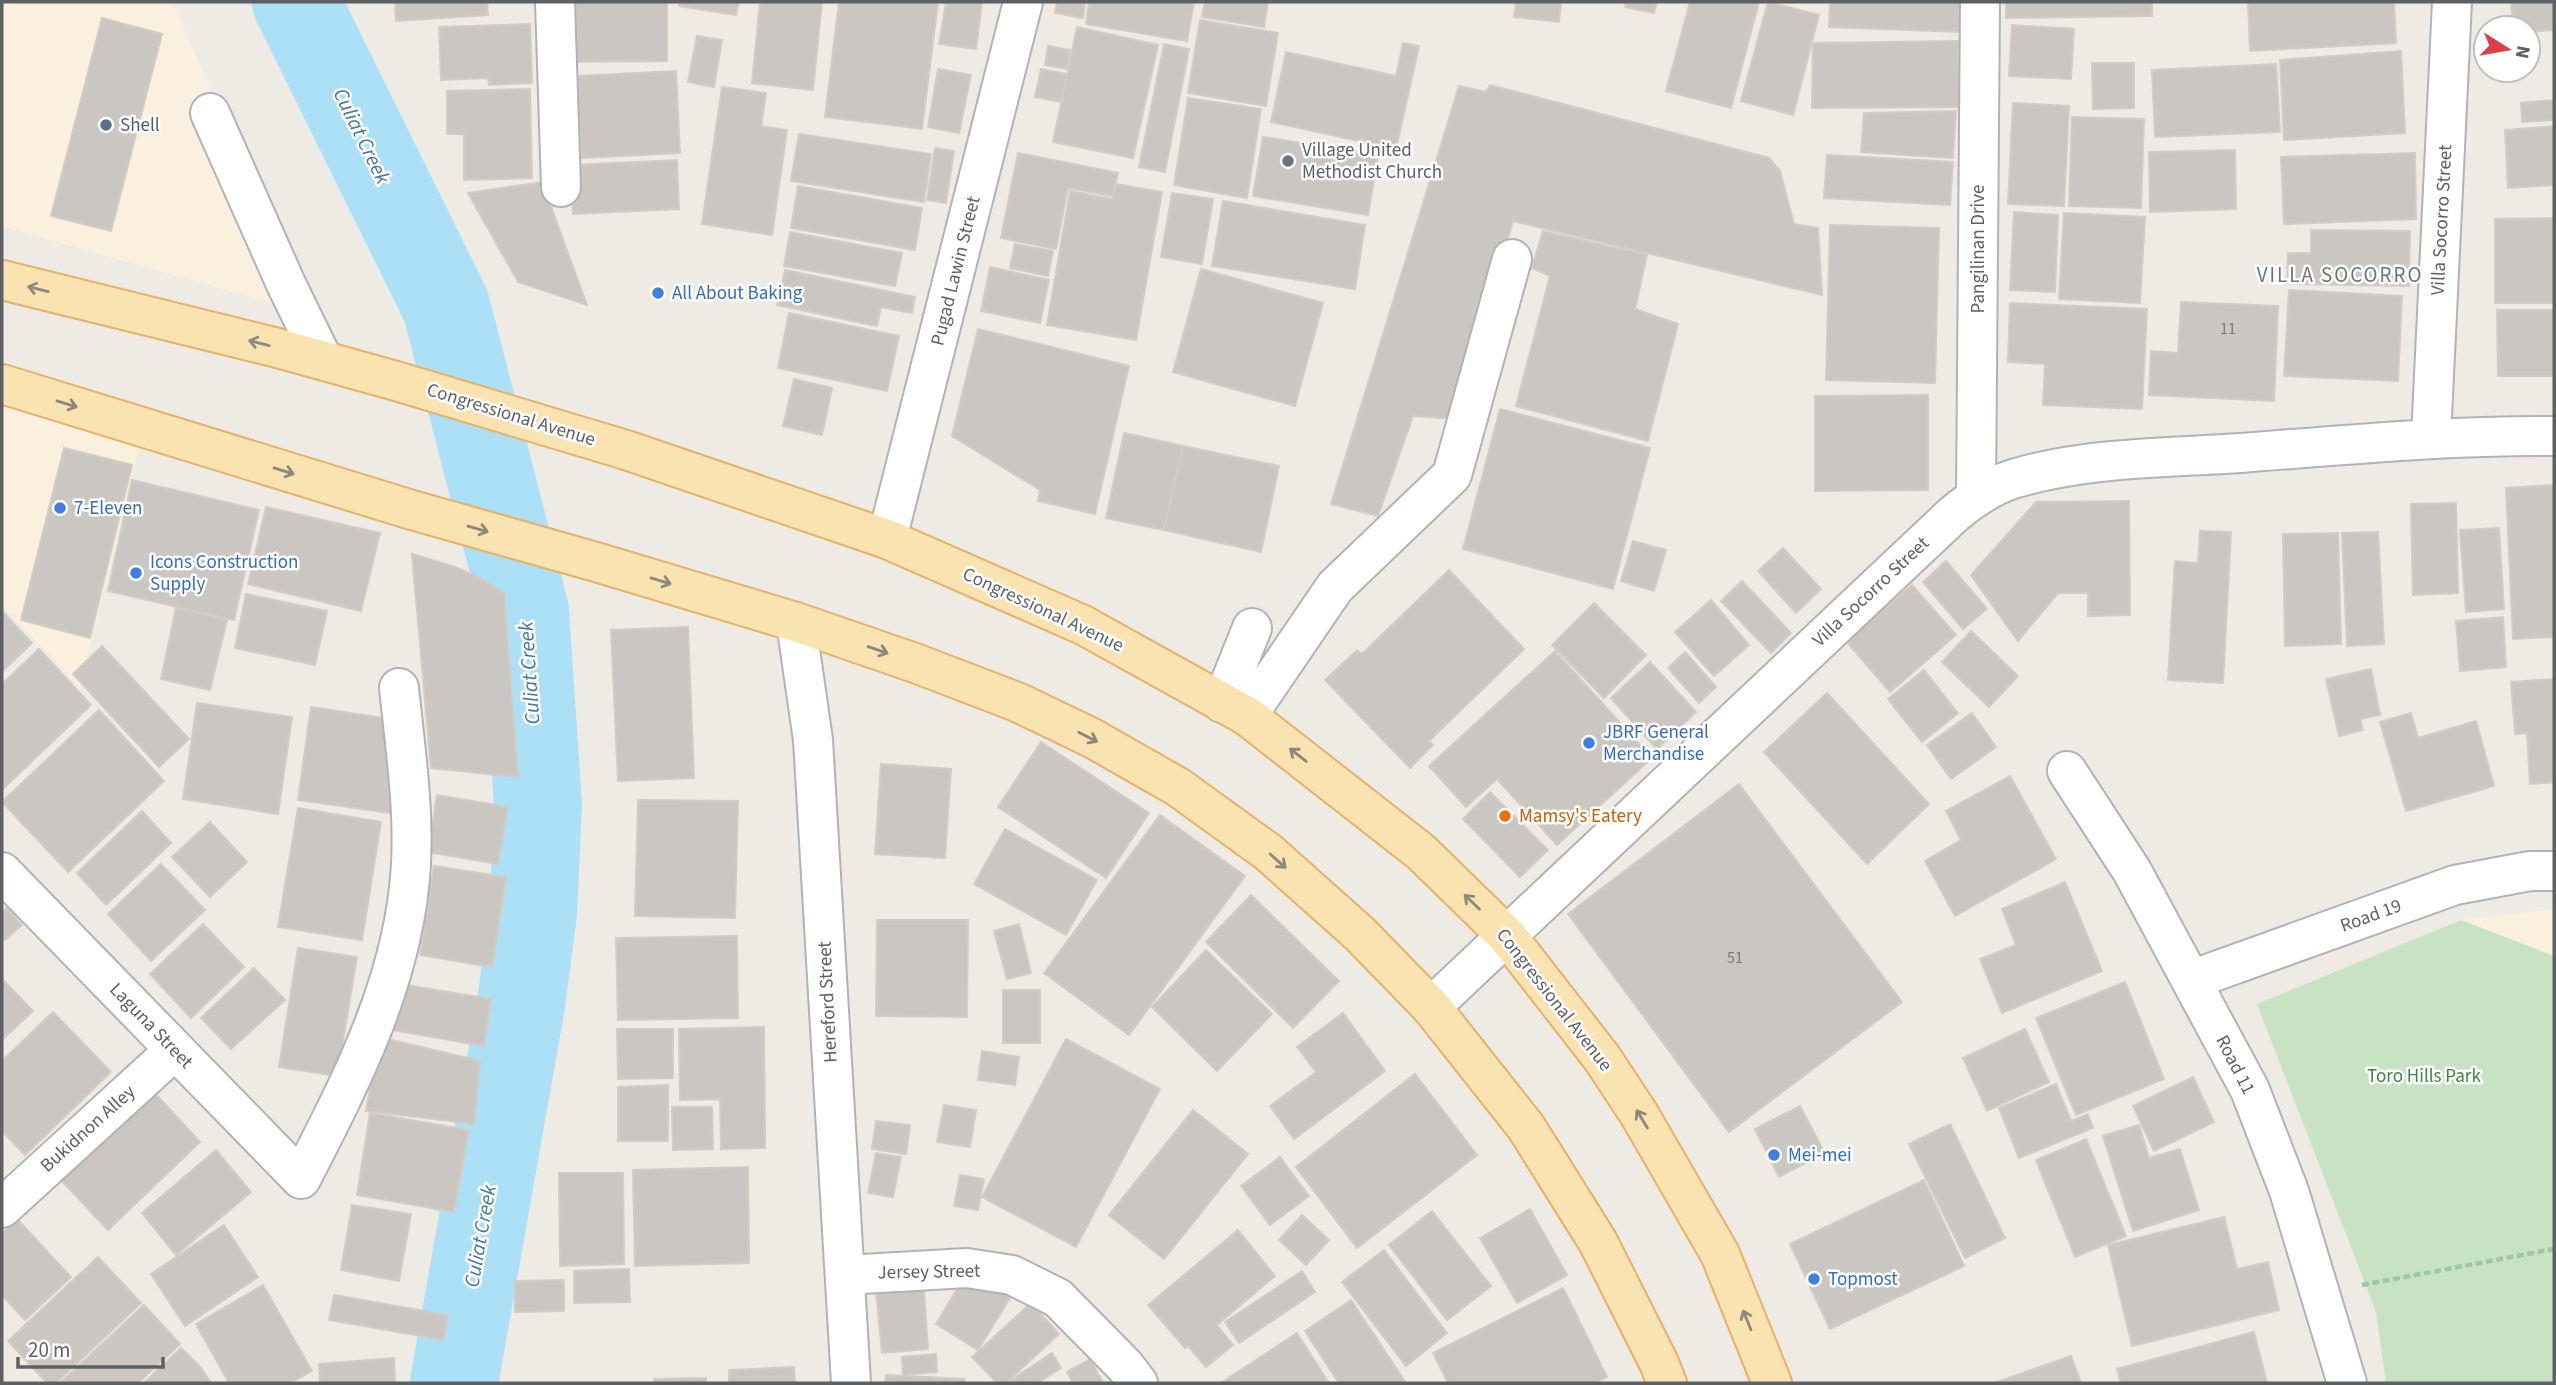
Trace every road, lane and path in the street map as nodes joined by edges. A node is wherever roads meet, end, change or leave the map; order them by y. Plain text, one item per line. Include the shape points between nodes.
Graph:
1 (555, 2) edge
2 (1023, 2) edge
3 (1980, 2) edge
4 (2452, 2) edge
5 (210, 113) dead end
6 (561, 187) dead end
7 (1512, 259) dead end
8 (2, 279) edge
9 (323, 360) junction
10 (2, 384) edge
11 (2554, 436) edge
12 (2431, 438) junction
13 (1976, 496) junction
14 (887, 539) junction
15 (796, 622) junction
16 (1252, 628) dead end
17 (399, 688) dead end
18 (1235, 709) junction
19 (2067, 771) dead end
20 (2554, 871) edge
21 (2, 872) edge
22 (1507, 936) junction
23 (2191, 980) junction
24 (1431, 1007) junction
25 (175, 1050) junction
26 (2, 1208) edge
27 (2554, 1249) edge
28 (845, 1275) junction
29 (2321, 1292) junction
30 (851, 1383) edge
31 (1138, 1383) edge
32 (1667, 1383) edge
33 (1772, 1383) edge
34 (2347, 1383) edge

1 - 6 street
2 - 14 street, Pugad Lawin Street
3 - 13 street, Pangilinan Drive
4 - 12 street, Villa Socorro Street
5 - 9 street
7 - 18 street via 1452,475 1335,587
9 -> 8 main road, Congressional Avenue
9 - 14 main road, Congressional Avenue via 626,450
10 -> 15 main road
11 - 12 street, Villa Socorro Street
12 - 13 street, Villa Socorro Street via 2063,467 2012,480
13 - 22 street, Villa Socorro Street
14 - 18 main road, Congressional Avenue via 1083,625
15 -> 24 main road via 1017,702 1178,787 1268,852 1360,934
15 - 28 street, Hereford Street via 813,740
16 - 18 street
17 - 25 street, Laguna Street via 411,821 406,908 383,1004 301,1180
22 -> 18 main road, Congressional Avenue via 1421,852
19 - 23 street, Road 11 via 2132,871
20 - 23 street, Road 19 via 2455,885
21 - 25 street, Laguna Street
22 - 24 street, Villa Socorro Street
33 -> 22 main road, Congressional Avenue via 1720,1254 1639,1114 1602,1058
23 - 29 street, Road 11 via 2250,1090
24 - 32 main road via 1526,1127 1598,1241
25 - 26 street, Bukidnon Alley
27 - 29 path
28 - 30 street, Hereford Street
28 - 31 street, Jersey Street via 967,1268 1012,1275 1058,1298
29 - 34 street, Road 11

